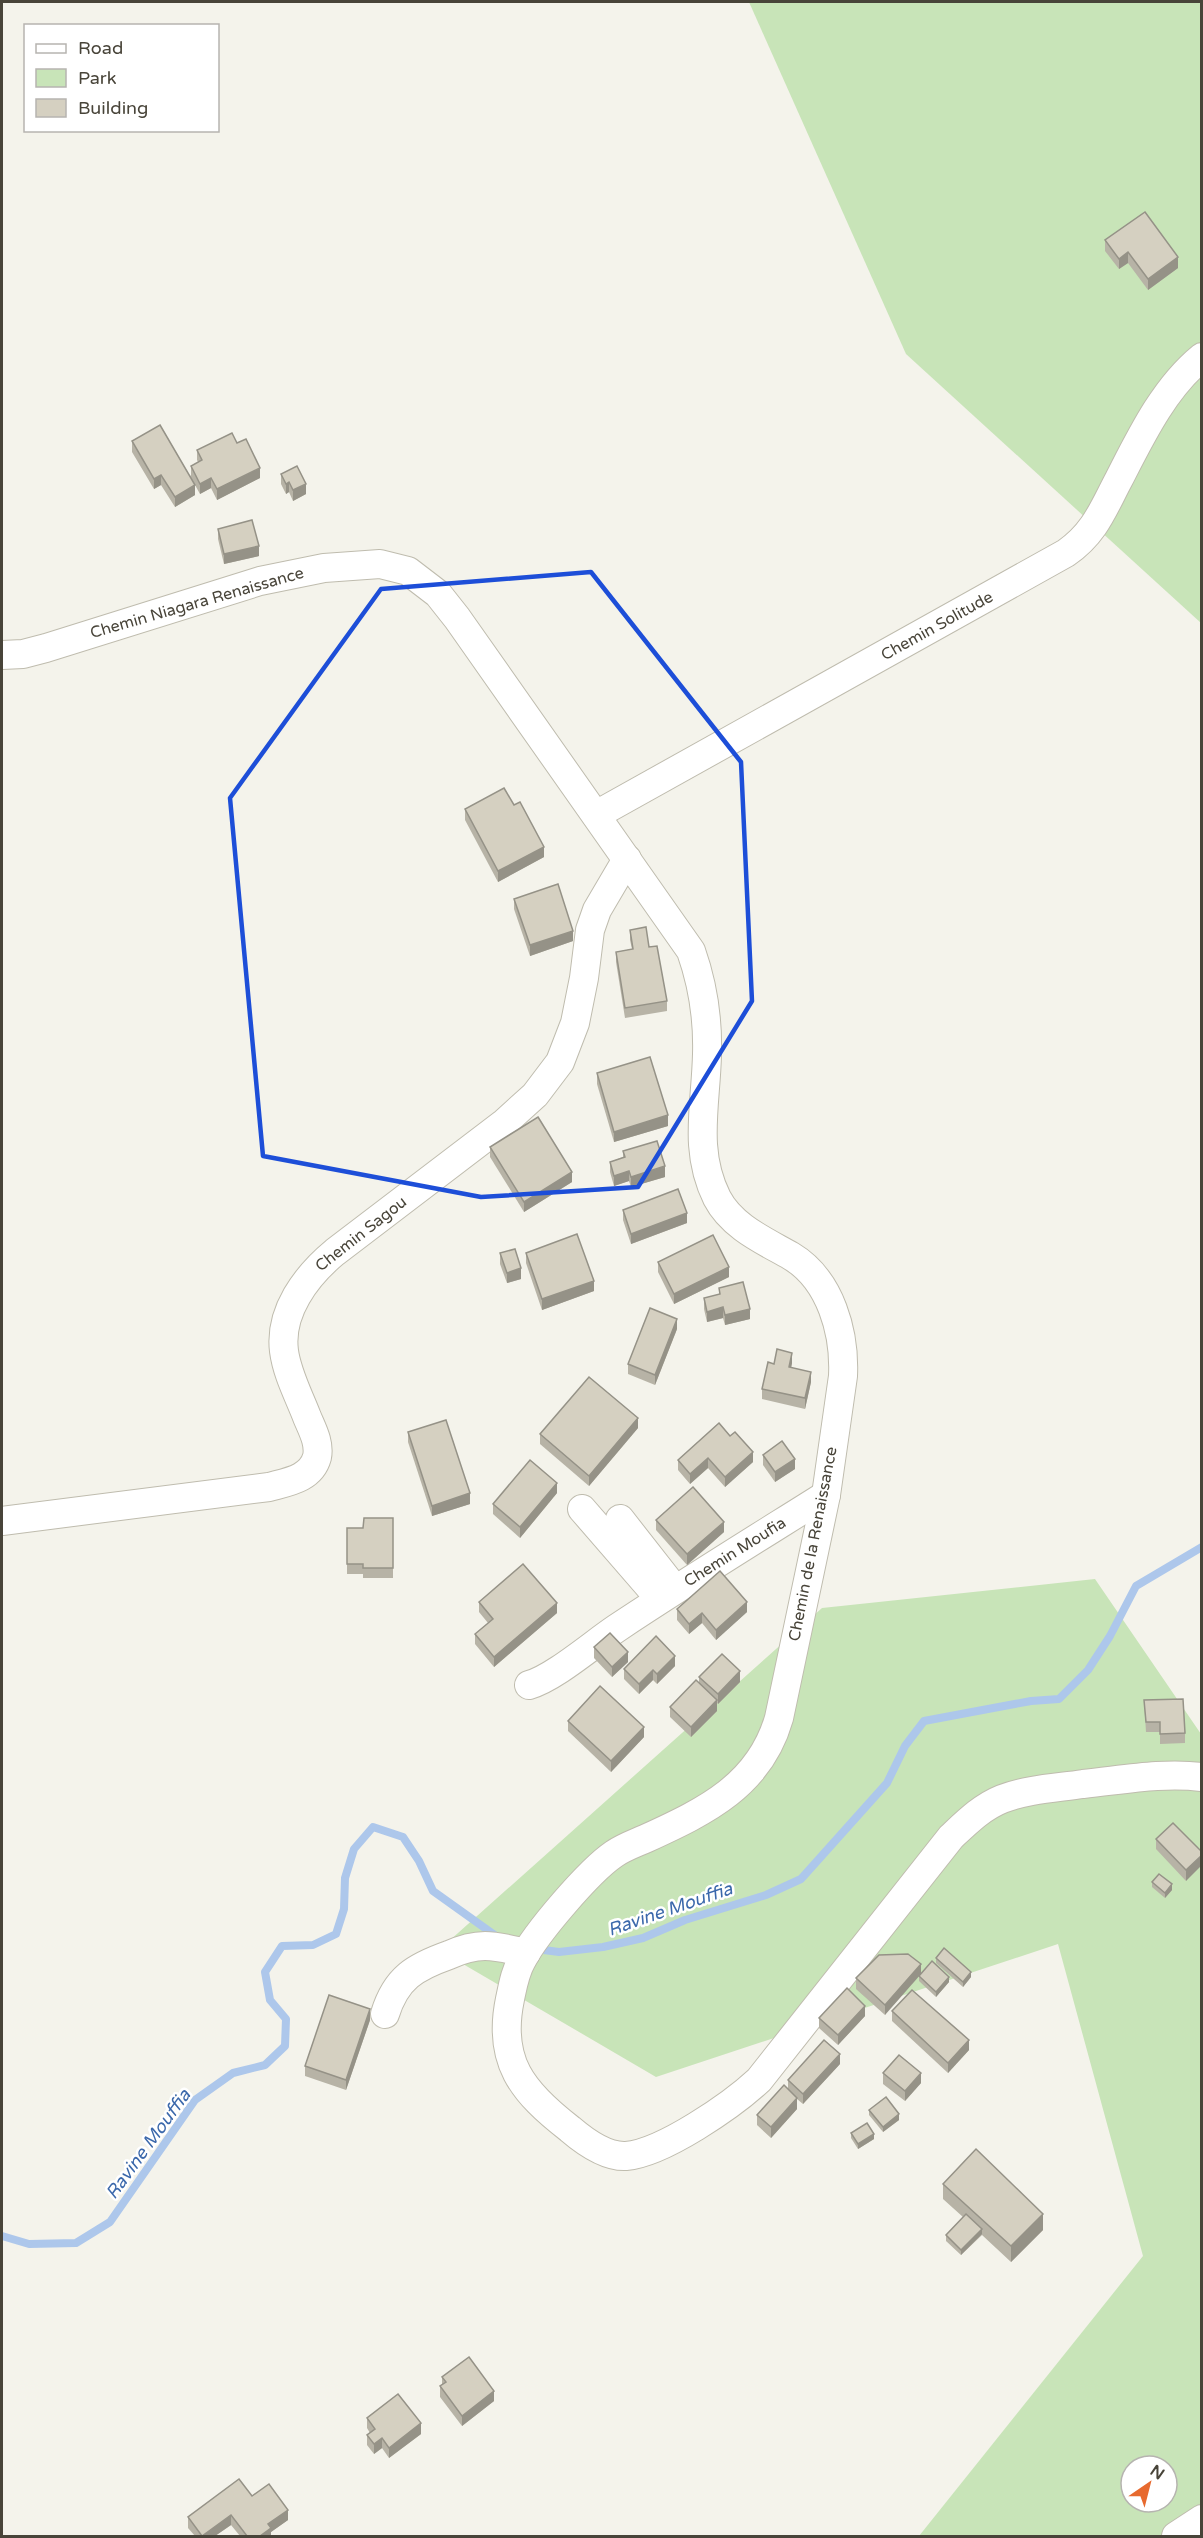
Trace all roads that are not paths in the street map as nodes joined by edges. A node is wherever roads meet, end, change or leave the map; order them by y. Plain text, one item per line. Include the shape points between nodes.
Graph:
1 (1202, 357) edge
2 (2, 655) edge
3 (596, 815) junction
4 (627, 859) junction
5 (826, 1495) junction
6 (582, 1509) dead end
7 (620, 1519) dead end
8 (2, 1521) edge
9 (667, 1594) junction
10 (529, 1685) dead end
11 (1202, 1777) edge
12 (526, 1953) junction
13 (385, 2014) dead end
14 (1202, 2519) edge
15 (1176, 2536) edge

1 - 3 street, Chemin Solitude via 1188,368 1147,425 1095,526 1066,554
2 - 3 street, Chemin Niagara Renaissance via 46,648 297,572 380,564 408,571 438,594 457,618
3 - 4 street, Chemin de la Renaissance
4 - 5 street, Chemin de la Renaissance via 691,951 698,970 706,1013 702,1152 709,1182 718,1201 735,1220 807,1269 820,1284 838,1323 843,1376
4 - 8 street, Chemin Sagou via 597,910 590,930 575,1023 560,1062 536,1095 334,1252 301,1286 291,1307 284,1349 315,1435 318,1450 312,1468 304,1476 269,1487
5 - 9 street, Chemin Moufia
5 - 12 street, Chemin de la Renaissance via 779,1718 759,1763 721,1799 612,1855 587,1878
6 - 9 street
7 - 9 street, Chemin Moufia
9 - 10 street, Chemin Moufia via 542,1681
11 - 12 street, Chemin de la Renaissance via 1150,1776 1025,1792 980,1810 951,1837 742,2097 676,2137 636,2154 623,2156 600,2149 577,2135 552,2115 516,2074 508,2055 506,2018 514,1979
12 - 13 street via 483,1946 439,1958 412,1971 401,1982
14 - 15 street

